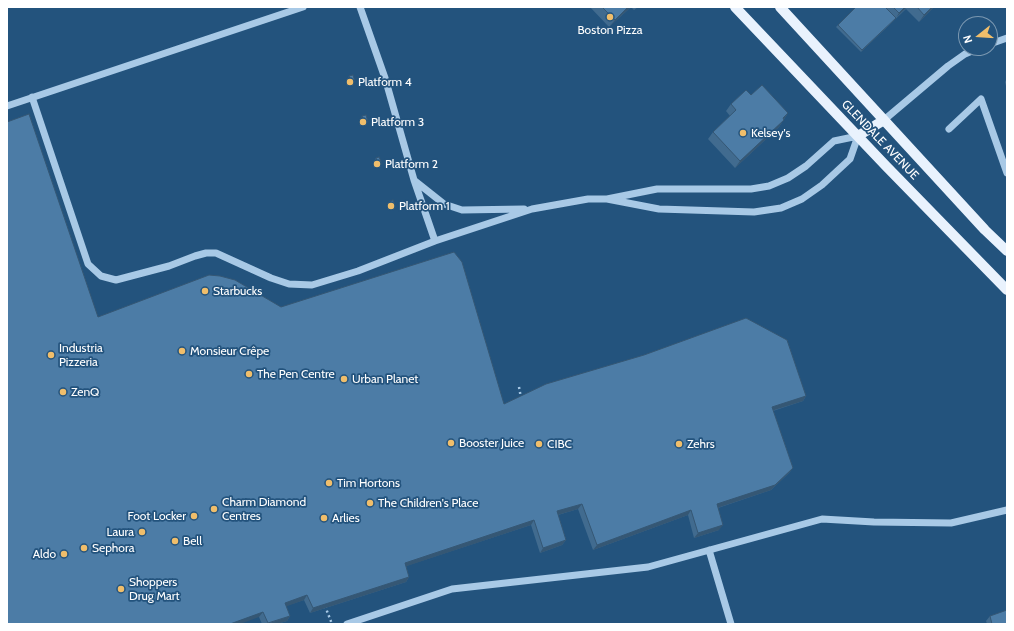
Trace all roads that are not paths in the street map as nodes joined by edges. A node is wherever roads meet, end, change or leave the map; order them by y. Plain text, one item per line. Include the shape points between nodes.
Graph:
1 (303, 7) edge
2 (360, 7) edge
3 (735, 7) edge
4 (780, 7) edge
5 (962, 56) edge
6 (32, 97) junction
7 (7, 106) edge
8 (884, 120) junction
9 (949, 130) dead end
10 (858, 136) junction
11 (1007, 173) edge
12 (414, 180) junction
13 (607, 199) junction
14 (532, 209) junction
15 (435, 241) junction
16 (1007, 251) edge
17 (1007, 290) edge
18 (1007, 510) edge
19 (709, 550) junction
20 (347, 624) edge
21 (731, 624) edge

1 - 6 street
2 - 12 street
3 - 10 main road, GLENDALE AVENUE
4 - 8 main road, GLENDALE AVENUE
5 - 8 street
6 - 7 street
6 - 15 street via 88,264 100,276 116,280 206,253 216,253 288,284 312,285 358,271
8 - 10 main road
8 - 16 main road, GLENDALE AVENUE
9 - 11 street via 981,99
10 - 13 street via 834,141 806,166 769,186 751,189 657,189
10 - 13 street via 850,159 822,185 802,199 781,208 754,212 659,209
10 - 17 main road, GLENDALE AVENUE
12 - 14 street via 444,204 462,210
12 - 15 street
13 - 14 street
14 - 15 street
18 - 19 street via 951,523 822,519
19 - 20 street via 648,567 452,589
19 - 21 street

